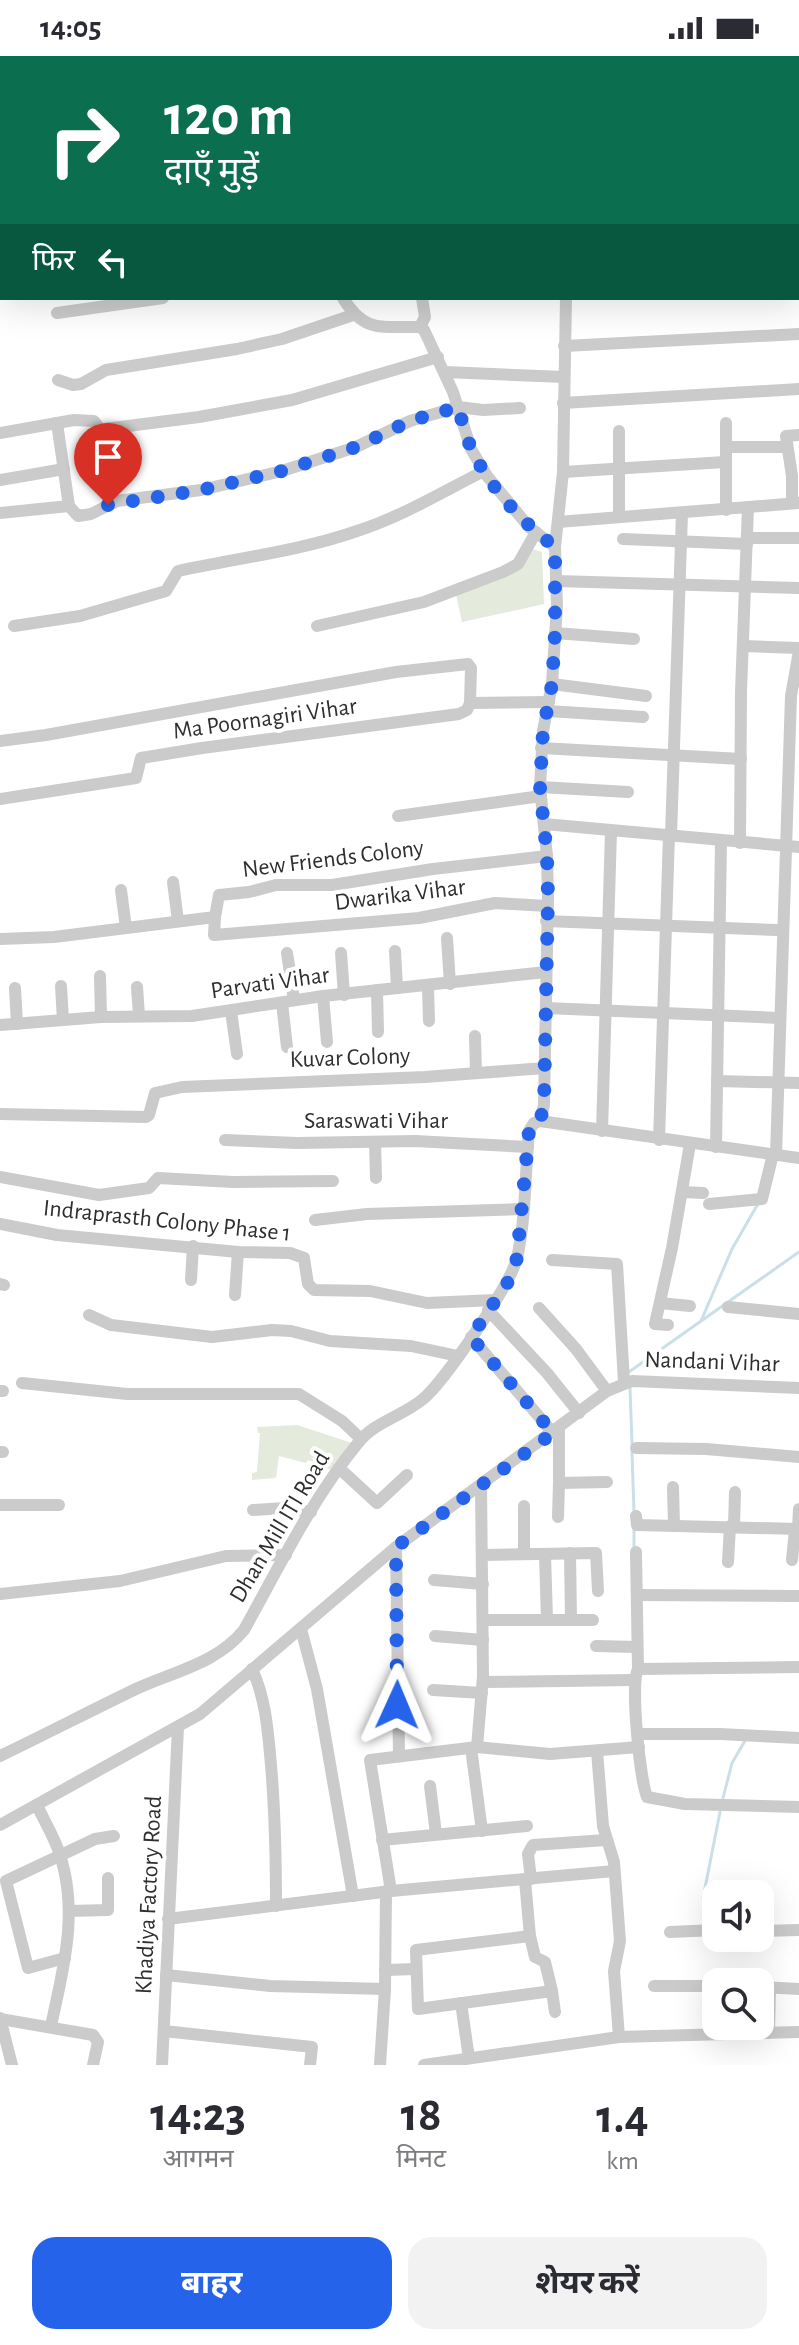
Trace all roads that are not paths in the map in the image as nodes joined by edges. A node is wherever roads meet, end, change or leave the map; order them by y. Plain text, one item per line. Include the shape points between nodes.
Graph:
1 (149, 300) edge
2 (344, 300) edge
3 (422, 300) edge
4 (566, 300) edge
5 (57, 313) dead end
6 (353, 315) junction
7 (420, 327) junction
8 (799, 334) edge
9 (564, 346) junction
10 (438, 357) junction
11 (445, 372) junction
12 (564, 377) junction
13 (58, 380) dead end
14 (799, 389) edge
15 (563, 403) junction
16 (458, 407) junction
17 (520, 408) dead end
18 (57, 423) junction
19 (726, 423) dead end
20 (619, 431) dead end
21 (0, 433) edge
22 (799, 435) edge
23 (726, 447) junction
24 (787, 447) junction
25 (725, 462) junction
26 (619, 468) junction
27 (64, 469) junction
28 (484, 471) junction
29 (563, 472) junction
30 (0, 480) edge
31 (796, 503) edge
32 (69, 506) junction
33 (748, 507) junction
34 (726, 510) junction
35 (0, 513) edge
36 (682, 513) junction
37 (619, 517) junction
38 (558, 522) junction
39 (536, 532) junction
40 (799, 538) edge
41 (623, 539) dead end
42 (681, 541) junction
43 (747, 541) junction
44 (555, 547) junction
45 (556, 581) junction
46 (680, 585) junction
47 (745, 587) junction
48 (799, 588) edge
49 (14, 626) dead end
50 (317, 626) dead end
51 (555, 633) junction
52 (634, 639) dead end
53 (744, 646) junction
54 (799, 649) edge
55 (552, 684) junction
56 (646, 696) dead end
57 (795, 696) edge
58 (470, 703) junction
59 (548, 706) junction
60 (643, 717) dead end
61 (0, 741) edge
62 (541, 748) junction
63 (674, 757) junction
64 (741, 759) junction
65 (540, 791) junction
66 (628, 792) dead end
67 (0, 799) edge
68 (398, 816) dead end
69 (544, 824) junction
70 (611, 831) junction
71 (670, 835) junction
72 (721, 841) junction
73 (740, 843) junction
74 (785, 846) junction
75 (799, 847) edge
76 (547, 856) junction
77 (173, 882) dead end
78 (121, 890) dead end
79 (547, 906) junction
80 (215, 917) junction
81 (178, 921) junction
82 (546, 921) junction
83 (609, 924) junction
84 (665, 925) junction
85 (126, 928) junction
86 (720, 928) junction
87 (776, 930) dead end
88 (447, 938) dead end
89 (0, 939) edge
90 (395, 951) dead end
91 (287, 953) dead end
92 (341, 953) dead end
93 (546, 972) junction
94 (100, 976) dead end
95 (450, 984) junction
96 (61, 986) dead end
97 (137, 987) dead end
98 (428, 987) junction
99 (15, 988) dead end
100 (397, 988) junction
101 (377, 990) junction
102 (344, 995) junction
103 (323, 996) junction
104 (288, 1002) junction
105 (546, 1008) junction
106 (231, 1011) junction
107 (606, 1012) junction
108 (662, 1014) junction
109 (139, 1016) junction
110 (718, 1016) junction
111 (101, 1017) junction
112 (779, 1018) junction
113 (63, 1020) junction
114 (429, 1021) dead end
115 (17, 1024) junction
116 (0, 1025) edge
117 (378, 1032) dead end
118 (475, 1036) dead end
119 (327, 1042) dead end
120 (287, 1047) dead end
121 (237, 1054) dead end
122 (545, 1068) junction
123 (476, 1073) junction
124 (717, 1081) junction
125 (777, 1082) junction
126 (799, 1083) edge
127 (0, 1114) edge
128 (540, 1121) junction
129 (602, 1131) junction
130 (225, 1140) dead end
131 (659, 1140) junction
132 (375, 1142) junction
133 (690, 1144) junction
134 (528, 1147) junction
135 (716, 1147) junction
136 (774, 1154) junction
137 (799, 1158) edge
138 (0, 1177) edge
139 (376, 1178) dead end
140 (333, 1181) dead end
141 (682, 1192) junction
142 (522, 1209) junction
143 (315, 1220) dead end
144 (0, 1224) edge
145 (193, 1246) junction
146 (238, 1252) junction
147 (552, 1260) dead end
148 (191, 1280) dead end
149 (235, 1295) dead end
150 (660, 1303) junction
151 (491, 1305) junction
152 (690, 1306) dead end
153 (728, 1307) dead end
154 (539, 1308) dead end
155 (799, 1314) edge
156 (89, 1315) dead end
157 (668, 1325) dead end
158 (471, 1337) junction
159 (458, 1356) junction
160 (623, 1378) junction
161 (22, 1383) dead end
162 (799, 1388) edge
163 (606, 1389) junction
164 (578, 1412) junction
165 (553, 1430) junction
166 (361, 1439) junction
167 (636, 1448) dead end
168 (799, 1457) edge
169 (339, 1468) junction
170 (407, 1475) dead end
171 (607, 1482) dead end
172 (559, 1483) junction
173 (481, 1485) junction
174 (673, 1487) dead end
175 (735, 1492) dead end
176 (0, 1505) edge
177 (59, 1505) dead end
178 (524, 1506) dead end
179 (799, 1509) edge
180 (253, 1510) dead end
181 (311, 1512) junction
182 (636, 1516) dead end
183 (558, 1517) dead end
184 (674, 1526) junction
185 (732, 1526) junction
186 (797, 1529) edge
187 (396, 1547) junction
188 (636, 1552) dead end
189 (570, 1553) junction
190 (524, 1554) junction
191 (545, 1554) junction
192 (286, 1555) junction
193 (483, 1555) junction
194 (792, 1560) dead end
195 (728, 1562) dead end
196 (434, 1580) dead end
197 (483, 1584) junction
198 (598, 1591) dead end
199 (0, 1594) edge
200 (637, 1595) junction
201 (799, 1596) edge
202 (483, 1620) junction
203 (547, 1620) junction
204 (571, 1620) junction
205 (593, 1620) dead end
206 (301, 1629) junction
207 (435, 1636) dead end
208 (483, 1640) junction
209 (596, 1646) dead end
210 (637, 1647) junction
211 (799, 1667) edge
212 (252, 1669) junction
213 (636, 1674) junction
214 (482, 1688) junction
215 (433, 1690) dead end
216 (178, 1727) junction
217 (799, 1738) edge
218 (639, 1740) junction
219 (474, 1748) junction
220 (597, 1751) junction
221 (0, 1756) edge
222 (399, 1756) junction
223 (430, 1786) dead end
224 (37, 1805) junction
225 (799, 1807) edge
226 (0, 1825) edge
227 (527, 1826) dead end
228 (482, 1831) junction
229 (436, 1834) junction
230 (114, 1836) dead end
231 (382, 1840) junction
232 (606, 1840) junction
233 (60, 1855) junction
234 (614, 1871) junction
235 (108, 1878) dead end
236 (528, 1879) junction
237 (388, 1891) junction
238 (353, 1896) junction
239 (276, 1906) junction
240 (69, 1911) junction
241 (168, 1919) junction
242 (799, 1930) edge
243 (702, 1931) edge
244 (774, 1931) edge
245 (670, 1932) dead end
246 (530, 1936) junction
247 (65, 1958) junction
248 (416, 1969) junction
249 (385, 1970) junction
250 (166, 1975) junction
251 (654, 1986) dead end
252 (702, 1986) edge
253 (774, 1988) edge
254 (385, 1989) junction
255 (799, 1989) edge
256 (552, 1991) junction
257 (461, 2003) junction
258 (555, 2012) dead end
259 (0, 2018) edge
260 (51, 2026) junction
261 (164, 2031) junction
262 (799, 2032) edge
263 (774, 2033) edge
264 (702, 2035) edge
265 (619, 2037) junction
266 (469, 2058) junction
267 (12, 2065) edge
268 (93, 2065) edge
269 (162, 2065) edge
270 (310, 2065) edge
271 (380, 2065) edge
272 (424, 2065) edge

1 - 5 street
2 - 6 street
3 - 7 street via 425,317
4 - 9 street, Dhan Mill ITI Road
6 - 7 street via 365,324
6 - 13 street via 282,339 106,370 81,384
7 - 10 street
8 - 9 street
9 - 12 street, Dhan Mill ITI Road
10 - 11 street
10 - 18 street via 306,397 199,417 104,429 94,421
11 - 12 street
11 - 16 street
12 - 15 street, Dhan Mill ITI Road
14 - 15 street
15 - 29 street, Dhan Mill ITI Road
16 - 17 street
16 - 28 street
16 - 32 street via 410,421 332,457 259,477 117,501 83,516
18 - 21 street
18 - 27 street
19 - 23 street
20 - 26 street
22 - 24 street via 786,436
23 - 24 street
23 - 25 street
24 - 31 street
25 - 26 street
25 - 34 street
26 - 29 street
26 - 37 street
27 - 30 street
27 - 32 street
28 - 39 street
28 - 49 street via 356,532 178,571 166,591 80,616
29 - 38 street, Dhan Mill ITI Road
31 - 33 street
32 - 35 street
33 - 34 street
33 - 43 street
34 - 36 street
36 - 37 street
36 - 42 street
37 - 38 street
38 - 44 street, Dhan Mill ITI Road
39 - 44 street
39 - 50 street via 518,564 503,572 424,602
40 - 43 street
41 - 42 street
42 - 43 street
42 - 46 street
43 - 47 street
44 - 45 street, Dhan Mill ITI Road
45 - 46 street
45 - 51 street, Dhan Mill ITI Road
46 - 47 street
46 - 63 street
47 - 48 street
47 - 53 street
51 - 52 street
51 - 55 street, Dhan Mill ITI Road
53 - 54 street
53 - 64 street
54 - 57 street
55 - 56 street
55 - 59 street, Dhan Mill ITI Road
57 - 74 street
58 - 59 street, Ma Poornagiri Vihar
58 - 61 street via 468,664
58 - 67 street, Ma Poornagiri Vihar via 459,714 141,758 136,778
59 - 60 street, Ma Poornagiri Vihar
59 - 62 street, Dhan Mill ITI Road
62 - 63 street
62 - 65 street, Dhan Mill ITI Road
63 - 64 street
63 - 71 street
64 - 73 street
65 - 66 street
65 - 68 street
65 - 69 street, Dhan Mill ITI Road
69 - 70 street
69 - 76 street, Dhan Mill ITI Road
70 - 71 street
70 - 83 street
71 - 72 street
71 - 84 street
72 - 73 street
72 - 86 street
73 - 74 street
74 - 75 street
74 - 112 street
76 - 79 street, Dhan Mill ITI Road
76 - 80 street, New Friends Colony via 219,895
77 - 81 street
78 - 85 street
79 - 80 street, Dwarika Vihar via 495,903 419,918 214,935
79 - 82 street, Dhan Mill ITI Road
80 - 81 street
81 - 85 street
82 - 83 street
82 - 93 street, Dhan Mill ITI Road
83 - 84 street
83 - 107 street
84 - 86 street
84 - 108 street
85 - 89 street
86 - 87 street
86 - 110 street
88 - 95 street
90 - 100 street
91 - 104 street
92 - 102 street
93 - 95 street, Parvati Vihar
93 - 105 street, Dhan Mill ITI Road
94 - 111 street
95 - 98 street, Parvati Vihar
96 - 113 street
97 - 109 street
98 - 100 street, Parvati Vihar
98 - 114 street
99 - 115 street
100 - 101 street, Parvati Vihar
101 - 102 street, Parvati Vihar
101 - 117 street
102 - 103 street, Parvati Vihar
103 - 104 street, Parvati Vihar
103 - 119 street
104 - 106 street, Parvati Vihar
104 - 120 street
105 - 107 street
105 - 122 street, Dhan Mill ITI Road
106 - 109 street, Parvati Vihar
106 - 121 street
107 - 108 street
107 - 129 street
108 - 110 street
108 - 131 street
109 - 111 street, Parvati Vihar
110 - 112 street
110 - 124 street
111 - 113 street, Parvati Vihar
112 - 125 street
113 - 115 street, Parvati Vihar
115 - 116 street, Parvati Vihar
118 - 123 street
122 - 123 street, Kuvar Colony
122 - 128 street, Dhan Mill ITI Road
123 - 127 street, Kuvar Colony via 182,1087 158,1091 146,1117
124 - 125 street
124 - 135 street
125 - 126 street
125 - 136 street
128 - 129 street
128 - 134 street, Dhan Mill ITI Road via 529,1131
129 - 131 street
130 - 132 street, Saraswati Vihar
131 - 133 street
132 - 134 street, Saraswati Vihar
132 - 139 street
133 - 135 street
133 - 141 street
134 - 142 street, Dhan Mill ITI Road
135 - 136 street
136 - 137 street
136 - 141 street via 762,1199
138 - 140 street via 99,1195 149,1188 158,1178
141 - 150 street
142 - 143 street
142 - 151 street, Dhan Mill ITI Road via 517,1258 510,1279
144 - 145 street, Indraprasth Colony Phase 1 via 57,1235
145 - 146 street, Indraprasth Colony Phase 1
145 - 148 street
146 - 149 street
146 - 151 street, Indraprasth Colony Phase 1 via 304,1258 314,1290
147 - 160 street via 617,1264
150 - 152 street
150 - 157 street via 655,1324
151 - 158 street, Dhan Mill ITI Road
151 - 164 street
153 - 155 street
154 - 163 street
156 - 159 street via 111,1325 212,1337 291,1331 330,1341 411,1346
158 - 159 street, Dhan Mill ITI Road
158 - 165 street
159 - 166 street, Dhan Mill ITI Road via 425,1398
160 - 162 street, Nandani Vihar
160 - 163 street
161 - 166 street via 127,1394 299,1394
163 - 164 street
164 - 165 street
165 - 172 street
165 - 173 street
166 - 169 street, Dhan Mill ITI Road
167 - 168 street
169 - 170 street via 377,1503
169 - 181 street, Dhan Mill ITI Road
171 - 172 street
172 - 183 street
173 - 187 street
173 - 193 street
174 - 184 street
175 - 185 street
176 - 177 street
178 - 190 street
179 - 186 street
180 - 181 street
181 - 192 street, Dhan Mill ITI Road
182 - 184 street via 637,1525
184 - 185 street
185 - 186 street
185 - 195 street
186 - 194 street
187 - 206 street
187 - 222 street
188 - 200 street
189 - 191 street
189 - 198 street via 596,1553
189 - 204 street
190 - 191 street
190 - 193 street
191 - 203 street
192 - 199 street via 226,1556 120,1581
192 - 221 street, Dhan Mill ITI Road via 244,1630 217,1655
193 - 197 street
196 - 197 street
197 - 202 street
200 - 201 street
200 - 210 street
202 - 203 street
202 - 208 street
203 - 204 street
204 - 205 street
206 - 212 street
206 - 238 street via 317,1689
207 - 208 street
208 - 214 street
209 - 210 street
210 - 213 street
211 - 213 street
212 - 216 street
212 - 239 street via 269,1736
213 - 214 street
213 - 218 street
214 - 215 street
214 - 219 street
216 - 224 street
216 - 241 street, Khadiya Factory Road
217 - 218 street via 720,1734
218 - 220 street
218 - 225 street via 647,1797 685,1804
219 - 220 street via 550,1754
219 - 222 street
219 - 228 street
220 - 232 street
222 - 231 street via 370,1760
223 - 229 street
224 - 226 street
224 - 233 street
227 - 228 street
228 - 229 street
229 - 231 street
230 - 233 street
231 - 237 street
232 - 234 street
232 - 236 street via 533,1845
233 - 240 street
233 - 247 street via 6,1881 28,1968
234 - 236 street
234 - 265 street
235 - 240 street via 108,1910
236 - 237 street
236 - 246 street
237 - 238 street
237 - 249 street
238 - 239 street
239 - 241 street
240 - 247 street
241 - 250 street, Khadiya Factory Road
242 - 244 street
243 - 245 street
246 - 248 street via 420,1949
246 - 256 street via 535,1957 545,1962
247 - 260 street
248 - 249 street
248 - 257 street via 418,2009
249 - 254 street
250 - 254 street via 270,1986
250 - 261 street, Khadiya Factory Road
251 - 252 street
253 - 255 street
254 - 271 street
256 - 257 street
256 - 258 street
257 - 266 street
259 - 260 street
259 - 267 street
260 - 268 street via 97,2037
261 - 269 street, Khadiya Factory Road
261 - 270 street via 312,2047
262 - 263 street
264 - 265 street
265 - 266 street
266 - 272 street

